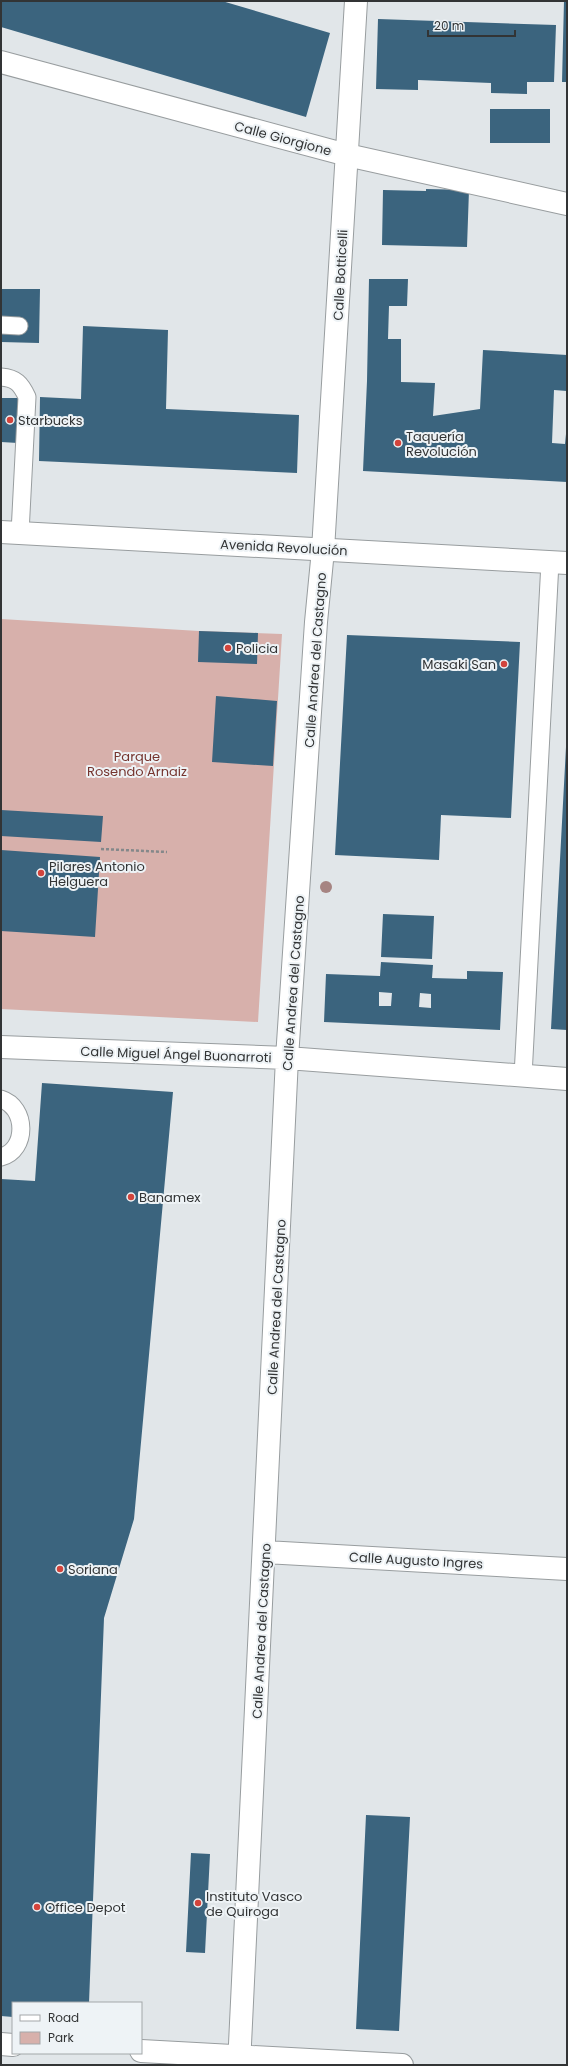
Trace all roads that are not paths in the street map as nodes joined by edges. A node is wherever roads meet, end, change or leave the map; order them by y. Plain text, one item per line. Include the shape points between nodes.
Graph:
1 (354, 2) edge
2 (1, 62) edge
3 (347, 156) junction
4 (567, 204) edge
5 (1, 325) edge
6 (19, 326) dead end
7 (1, 377) edge
8 (10, 533) edge
9 (323, 550) junction
10 (559, 562) edge
11 (1, 1047) edge
12 (287, 1058) junction
13 (523, 1076) junction
14 (567, 1079) edge
15 (1, 1099) edge
16 (1, 1157) edge
17 (265, 1552) junction
18 (567, 1569) edge
19 (1, 2044) edge
20 (12, 2045) edge
21 (142, 2051) edge
22 (240, 2060) edge
23 (402, 2065) edge

1 - 3 street, Calle Botticelli
2 - 3 street, Calle Giorgione
3 - 4 street, Calle Giorgione
3 - 9 street, Calle Botticelli
5 - 6 lane
7 - 8 lane via 10,378 21,385 27,397
8 - 9 street, Avenida Revolución
9 - 10 street, Avenida Revolución
9 - 12 street, Calle Andrea del Castagno
10 - 13 lane
11 - 12 street, Calle Miguel Ángel Buonarroti
12 - 13 street, Calle Miguel Ángel Buonarroti
12 - 17 street, Calle Andrea del Castagno
13 - 14 street, Calle Miguel Ángel Buonarroti
15 - 16 lane via 10,1101 17,1109 20,1135 17,1147 9,1155
17 - 18 street, Calle Augusto Ingres
17 - 22 street, Calle Andrea del Castagno
19 - 20 street
21 - 22 street
22 - 23 street

